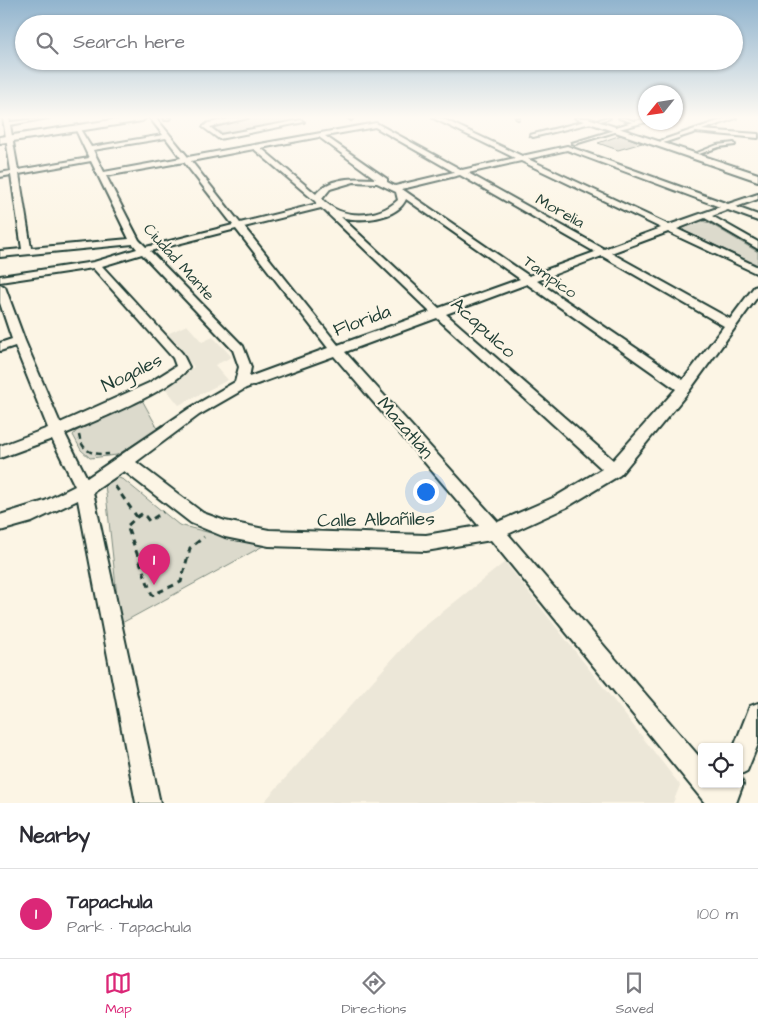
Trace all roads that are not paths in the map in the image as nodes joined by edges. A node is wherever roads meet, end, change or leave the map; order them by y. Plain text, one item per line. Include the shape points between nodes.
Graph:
1 (9, 155) edge
2 (91, 155) edge
3 (182, 155) edge
4 (204, 155) edge
5 (265, 155) edge
6 (349, 155) edge
7 (430, 155) edge
8 (514, 155) edge
9 (531, 155) edge
10 (588, 155) edge
11 (699, 155) edge
12 (706, 155) edge
13 (519, 158) junction
14 (93, 159) junction
15 (185, 159) junction
16 (460, 172) junction
17 (14, 173) junction
18 (758, 174) edge
19 (0, 175) edge
20 (101, 175) junction
21 (758, 178) edge
22 (395, 187) junction
23 (758, 196) edge
24 (323, 205) junction
25 (727, 206) junction
26 (704, 215) junction
27 (758, 218) edge
28 (237, 226) junction
29 (668, 228) junction
30 (136, 241) junction
31 (758, 246) edge
32 (144, 250) junction
33 (28, 251) junction
34 (602, 252) junction
35 (0, 254) edge
36 (95, 265) junction
37 (758, 271) edge
38 (0, 279) edge
39 (526, 280) junction
40 (0, 287) edge
41 (758, 289) edge
42 (438, 313) junction
43 (730, 324) junction
44 (19, 342) junction
45 (0, 347) edge
46 (336, 350) junction
47 (242, 385) junction
48 (684, 388) junction
49 (56, 431) junction
50 (0, 452) edge
51 (120, 458) junction
52 (614, 470) junction
53 (84, 488) junction
54 (0, 523) edge
55 (495, 531) junction
56 (758, 714) edge
57 (743, 753) edge
58 (698, 774) edge
59 (710, 788) edge
60 (729, 788) edge
61 (148, 803) edge
62 (723, 803) edge

1 - 17 street
2 - 14 street, Ciudad Mante
3 - 15 street, Mazatlán
4 - 15 street
5 - 24 street, Acapulco
6 - 22 street, Tampico
7 - 16 street, Morelia
8 - 13 street
9 - 13 street
10 - 25 street
11 - 21 main road
12 - 18 main road
13 - 16 street
13 - 29 street
14 - 17 street
14 - 20 street, Ciudad Mante
15 - 20 street
15 - 28 street, Mazatlán
16 - 22 street
16 - 34 street, Morelia
17 - 19 street
17 - 33 street
20 - 30 street, Ciudad Mante
22 - 24 street via 366,180 343,182 324,189
22 - 24 street via 402,200 384,213 361,216
22 - 39 street, Tampico
23 - 25 street, Florida
24 - 28 street
24 - 42 street, Acapulco
25 - 26 street, Florida
25 - 27 street
26 - 29 street, Florida
26 - 31 street
28 - 32 street
28 - 46 street, Mazatlán
29 - 34 street, Florida
29 - 37 street
30 - 32 street, Ciudad Mante
30 - 33 street
32 - 36 street
32 - 47 street, Ciudad Mante via 239,349 245,367
33 - 35 street
34 - 39 street, Florida
34 - 43 street, Morelia
36 - 38 street
36 - 49 street, Nogales via 178,356 183,367 149,388
39 - 42 street, Florida
39 - 48 street, Tampico
40 - 44 street
41 - 43 street, Calle Albañiles
42 - 46 street, Florida
42 - 52 street, Acapulco
43 - 48 street, Calle Albañiles
44 - 45 street
44 - 49 street
46 - 47 street, Florida
46 - 55 street, Mazatlán
47 - 51 street, Florida
48 - 52 street, Calle Albañiles
49 - 50 street, Nogales
49 - 53 street
51 - 53 street, Florida via 106,473
51 - 55 street, Calle Albañiles via 197,518 226,529 269,538 426,543
52 - 55 street, Calle Albañiles via 562,502
53 - 54 street, Florida via 52,506
53 - 61 street
55 - 58 street, Mazatlán
56 - 57 street
59 - 62 street
60 - 62 street

